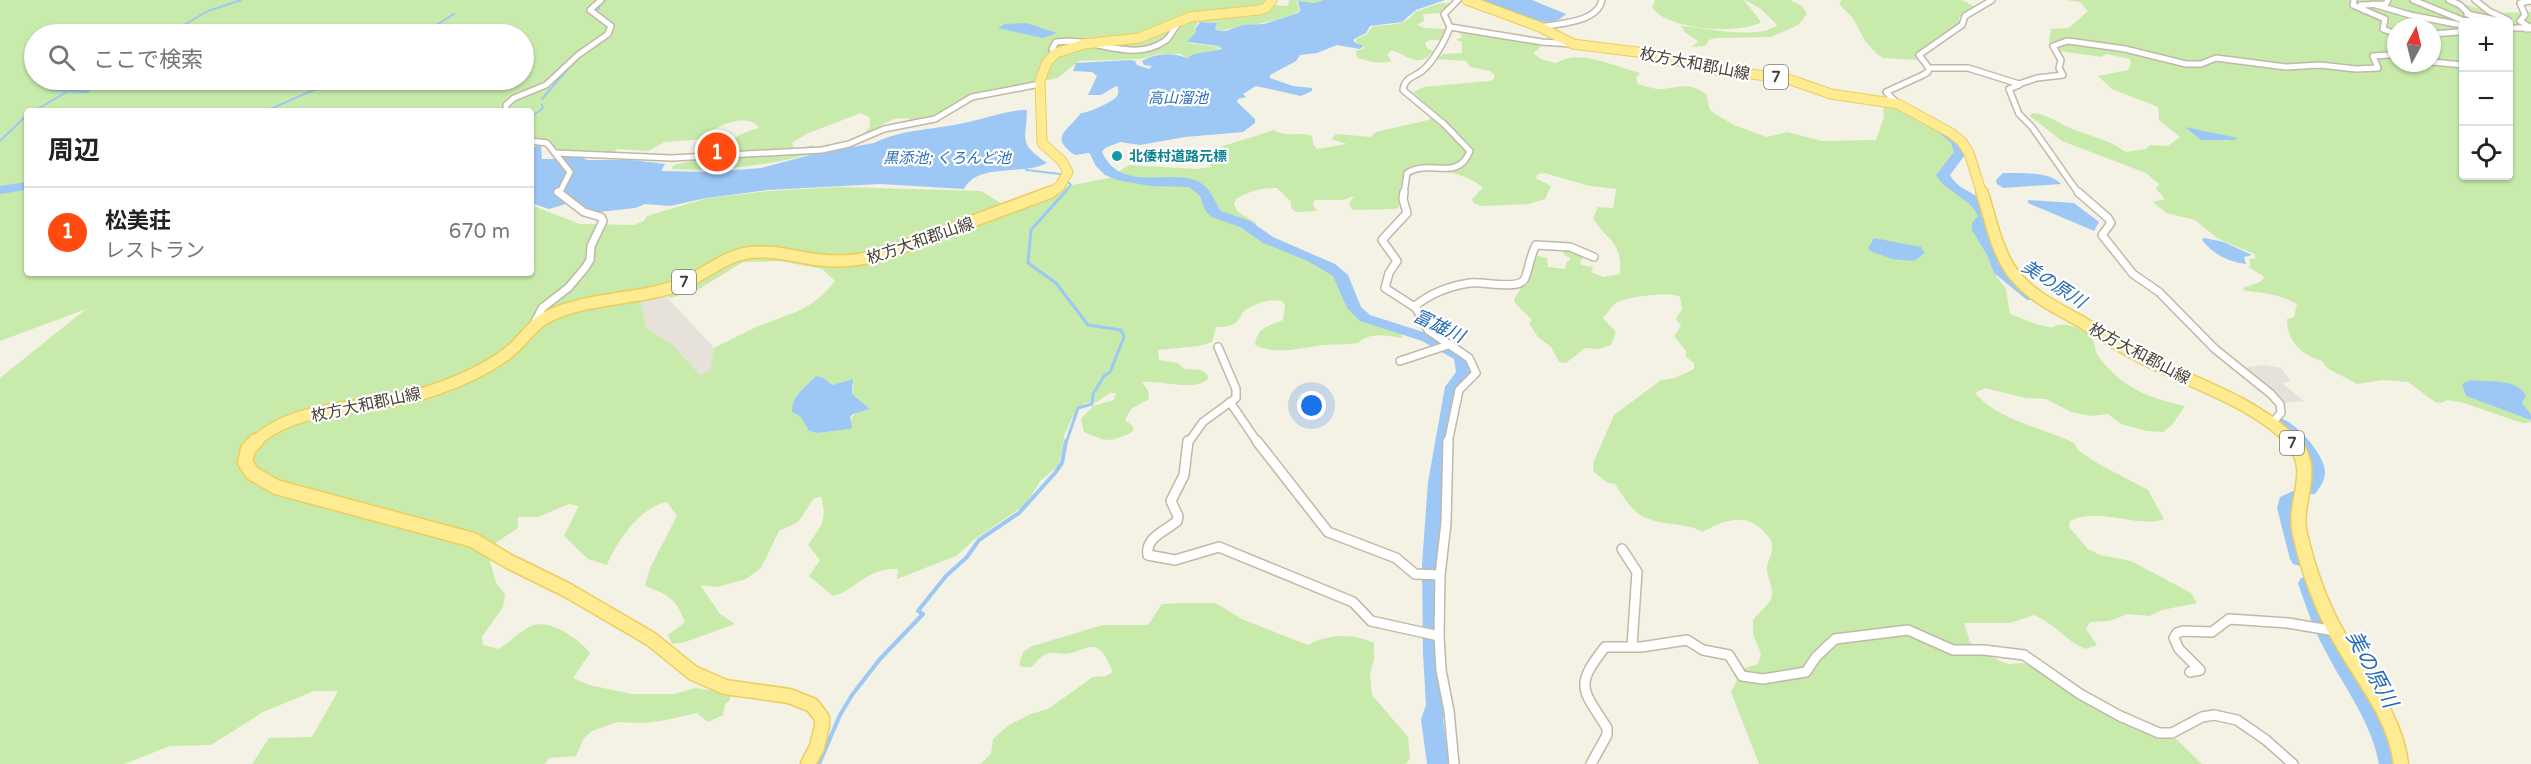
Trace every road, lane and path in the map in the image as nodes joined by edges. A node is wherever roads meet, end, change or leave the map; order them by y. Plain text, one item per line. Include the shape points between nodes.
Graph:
1 (601, 0) edge
2 (1271, 0) edge
3 (1458, 0) edge
4 (1467, 0) edge
5 (1602, 0) edge
6 (1992, 0) edge
7 (2354, 0) edge
8 (2388, 0) edge
9 (2413, 0) edge
10 (2470, 0) edge
11 (2475, 0) edge
12 (2529, 0) edge
13 (2451, 1) edge
14 (2373, 4) junction
15 (2368, 12) junction
16 (2467, 14) junction
17 (2505, 17) junction
18 (2472, 18) edge
19 (2459, 21) edge
20 (2459, 22) edge
21 (2525, 26) edge
22 (1450, 27) junction
23 (1540, 27) junction
24 (2387, 31) edge
25 (2459, 32) edge
26 (2455, 33) junction
27 (2441, 34) edge
28 (2459, 36) edge
29 (1573, 44) junction
30 (2387, 55) edge
31 (2441, 63) edge
32 (2459, 65) edge
33 (1929, 68) junction
34 (1041, 84) junction
35 (2020, 84) dead end
36 (1898, 104) junction
37 (506, 108) edge
38 (534, 141) edge
39 (555, 155) junction
40 (1594, 257) dead end
41 (1415, 306) junction
42 (534, 326) junction
43 (1451, 344) junction
44 (1218, 347) dead end
45 (1400, 361) dead end
46 (1230, 402) junction
47 (2271, 424) junction
48 (1622, 549) dead end
49 (1438, 575) junction
50 (2335, 631) junction
51 (1439, 636) junction
52 (1632, 646) junction
53 (2190, 672) dead end
54 (808, 764) edge
55 (1455, 764) edge
56 (1591, 764) edge
57 (2293, 764) edge
58 (2401, 764) edge

1 - 37 street via 590,10 611,26 608,34 541,89 514,98
2 - 34 main road, 枚方大和郡山線 / 7 via 1266,8 1255,11 1181,19 1139,38 1074,46 1057,52 1047,62
3 - 22 street via 1444,14
4 - 23 main road, 枚方大和郡山線 / 7
5 - 23 street via 1600,9 1592,16
6 - 33 street via 1965,16 1962,25 1921,53 1919,58
7 - 15 street via 2353,5
8 - 14 street via 2386,4
9 - 19 street
10 - 13 street via 2471,3
11 - 17 street via 2488,11
12 - 21 street via 2520,3 2525,15 2520,19
13 - 16 street
14 - 15 street via 2361,5
14 - 20 street via 2410,15
15 - 24 street via 2385,19 2383,29
16 - 17 street via 2501,21 2508,20
16 - 18 street
17 - 21 street via 2510,15
22 - 29 street
22 - 41 street via 1443,46 1423,70 1408,78 1403,90 1459,137 1470,155 1456,169 1411,169 1404,178 1407,213 1382,240 1398,261 1385,288
23 - 29 main road, 枚方大和郡山線 / 7
25 - 26 street
26 - 27 street
26 - 28 street
29 - 36 main road, 枚方大和郡山線 / 7 via 1645,53 1715,70 1785,78 1831,94
30 - 33 street via 2373,56 2378,68 2369,69 2320,64 2286,67 2216,57 2201,64 2186,64 2125,49 2067,41 2053,45 2064,73 2054,78 2019,84 1968,68
31 - 32 street
33 - 36 street via 1919,78 1886,92
34 - 39 street via 972,97 934,119 884,129 822,150 672,158
34 - 42 main road, 枚方大和郡山線 / 7 via 1042,143 1067,168 1064,181 1049,194 871,258 829,261 747,253 675,286 569,309
35 - 47 street via 2009,88 2019,114 2083,199 2108,218 2111,223 2102,235 2105,241 2133,274 2159,292 2215,349 2276,399 2281,413
36 - 47 main road, 枚方大和郡山線 / 7 via 1962,142 2003,256 2019,282 2149,361 2234,400
38 - 39 street via 547,143
39 - 42 street via 570,172 558,193 603,221 591,246 590,260 567,288 542,308
40 - 41 street via 1570,246 1536,245 1525,279 1520,283 1480,282 1444,289 1432,292
41 - 43 street via 1428,331
42 - 54 main road, 枚方大和郡山線 / 7 via 507,353 430,391 298,419 268,433 248,449 245,465 285,491 473,540 651,639 693,674 726,687 789,696 812,705 822,718 822,726
43 - 45 street
43 - 49 street via 1471,360 1476,373 1460,390 1449,434 1446,523
44 - 46 street via 1236,389 1236,398
46 - 49 street via 1328,532 1396,558 1415,573
46 - 51 street via 1203,422 1188,442 1184,475 1172,496 1177,521 1149,543 1148,555 1175,560 1219,547 1353,602 1371,621
47 - 50 main road, 枚方大和郡山線 / 7 via 2294,444 2305,463 2298,532
48 - 52 street via 1636,572 1637,612
49 - 51 street
50 - 53 street via 2229,619 2212,632 2183,631 2174,638 2176,644 2200,670
50 - 58 main road, 枚方大和郡山線 / 7 via 2385,712
51 - 55 street
52 - 56 street via 1605,647 1583,682 1584,692 1607,728
52 - 57 street via 1687,640 1703,651 1729,655 1742,676 1782,678 1806,672 1835,639 1908,630 1953,650 2024,655 2080,694 2159,733 2172,733 2202,717 2214,715 2237,720

